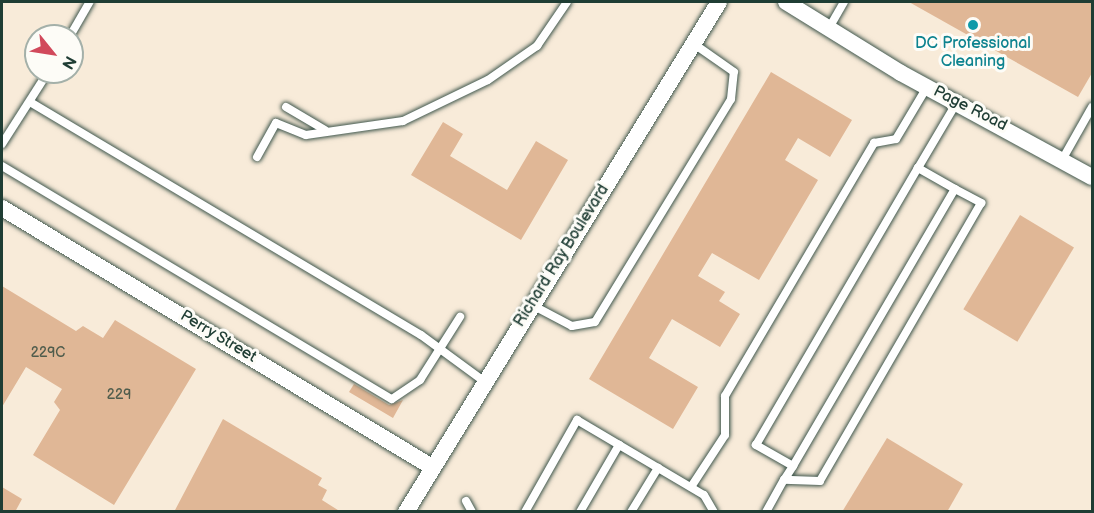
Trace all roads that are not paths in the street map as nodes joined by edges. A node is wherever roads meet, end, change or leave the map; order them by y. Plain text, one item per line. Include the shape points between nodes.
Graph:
1 (90, 2) edge
2 (567, 2) edge
3 (720, 2) edge
4 (786, 2) edge
5 (844, 2) edge
6 (77, 24) edge
7 (829, 28) junction
8 (694, 44) junction
9 (41, 84) edge
10 (927, 87) junction
11 (30, 102) junction
12 (957, 102) junction
13 (286, 107) dead end
14 (1092, 107) edge
15 (326, 130) junction
16 (2, 144) edge
17 (256, 157) dead end
18 (1062, 160) junction
19 (2, 166) edge
20 (918, 168) junction
21 (1092, 177) edge
22 (955, 189) junction
23 (2, 208) edge
24 (532, 305) junction
25 (460, 317) dead end
26 (438, 352) junction
27 (485, 382) junction
28 (619, 445) junction
29 (793, 466) junction
30 (432, 467) junction
31 (658, 468) junction
32 (784, 480) junction
33 (691, 487) junction
34 (466, 501) dead end
35 (406, 512) edge
36 (472, 512) edge
37 (525, 512) edge
38 (580, 512) edge
39 (632, 512) edge
40 (714, 512) edge
41 (766, 512) edge

1 - 6 lane
2 - 15 lane via 537,46 488,80 403,122
3 - 8 street, Richard Ray Boulevard
4 - 7 street, Page Road
5 - 7 lane
7 - 10 street, Page Road
8 - 24 street, Richard Ray Boulevard
8 - 24 lane via 734,72 731,99 595,322 572,326
9 - 11 lane
10 - 12 street, Page Road
10 - 33 lane via 896,139 874,143 862,163 725,396 725,435
11 - 16 lane
11 - 26 lane via 421,335
12 - 18 street, Page Road
12 - 20 lane
13 - 15 lane
14 - 18 lane
15 - 17 lane via 306,135 276,123
18 - 21 street, Page Road
19 - 26 lane via 392,399 420,380
20 - 22 lane
20 - 29 lane via 756,445
22 - 29 lane
22 - 32 lane via 981,204 820,481
23 - 30 street, Perry Street
24 - 27 street, Richard Ray Boulevard
25 - 26 lane
26 - 27 lane
27 - 30 street, Richard Ray Boulevard
28 - 31 lane
28 - 37 lane via 577,420
28 - 38 lane
29 - 32 lane
30 - 35 street, Richard Ray Boulevard
31 - 33 lane
31 - 39 lane
32 - 41 lane
33 - 40 lane via 704,495
34 - 36 lane

